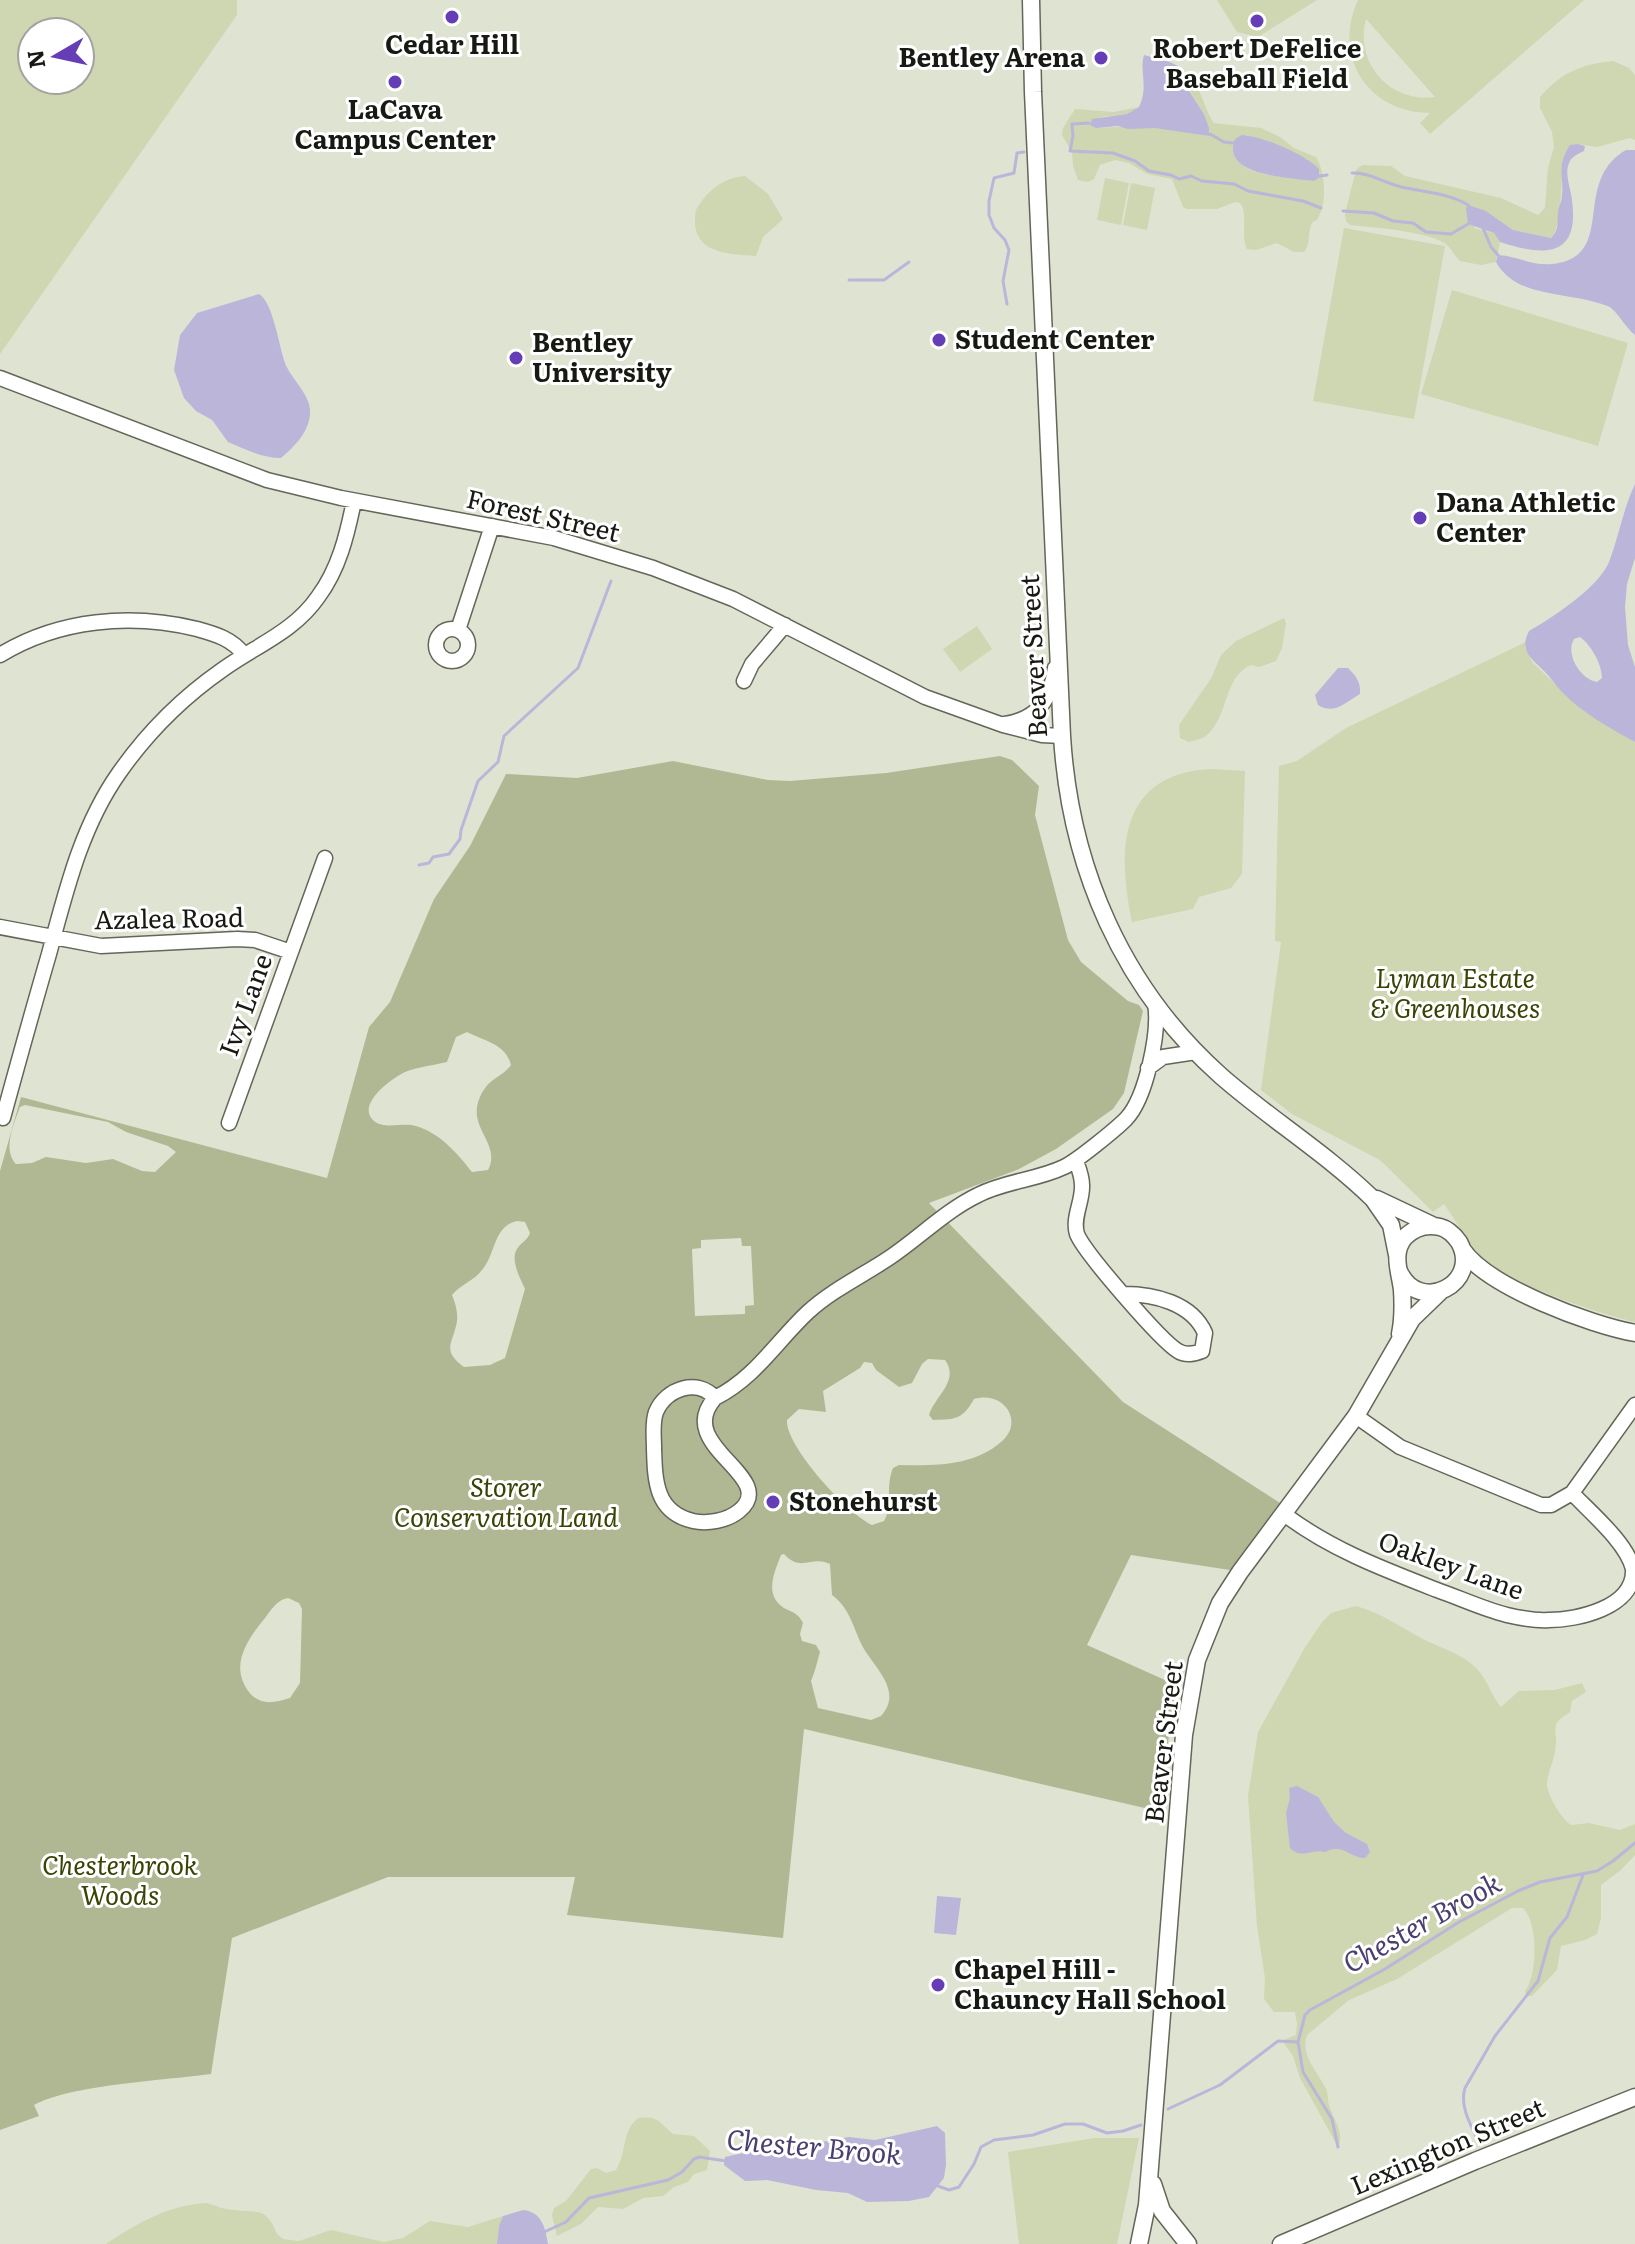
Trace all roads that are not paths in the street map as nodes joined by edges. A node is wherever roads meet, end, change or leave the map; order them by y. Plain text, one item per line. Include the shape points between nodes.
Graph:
1 (1031, 0) edge
2 (0, 378) edge
3 (354, 501) junction
4 (492, 526) junction
5 (785, 625) junction
6 (458, 630) dead end
7 (1057, 640) junction
8 (0, 655) edge
9 (244, 655) junction
10 (744, 681) dead end
11 (1003, 725) junction
12 (1062, 736) junction
13 (325, 858) dead end
14 (0, 927) edge
15 (53, 938) junction
16 (291, 952) junction
17 (1155, 1003) junction
18 (1196, 1052) junction
19 (1148, 1068) junction
20 (3, 1118) dead end
21 (229, 1123) dead end
22 (1076, 1161) junction
23 (1368, 1194) junction
24 (1440, 1227) junction
25 (1462, 1248) junction
26 (1398, 1263) junction
27 (1495, 1280) junction
28 (1445, 1289) junction
29 (1124, 1294) junction
30 (1635, 1333) edge
31 (1398, 1343) junction
32 (715, 1398) junction
33 (1635, 1405) edge
34 (1356, 1416) junction
35 (1572, 1493) junction
36 (1284, 1514) junction
37 (1635, 2097) edge
38 (1152, 2144) junction
39 (1150, 2164) junction
40 (1147, 2205) junction
41 (1129, 2244) edge
42 (1139, 2244) edge
43 (1149, 2244) edge
44 (1188, 2244) edge
45 (1281, 2244) edge

1 - 7 main road, Beaver Street
2 - 3 street, Forest Street via 241,471
3 - 4 street, Forest Street
3 - 9 street via 339,558 318,597 286,631
4 - 5 street, Forest Street via 554,538 653,568
4 - 6 street
5 - 10 street
5 - 11 street, Forest Street via 925,697
7 - 11 street via 1053,682 1045,702 1026,719
7 - 12 main road, Beaver Street
8 - 9 street via 37,637 87,624 146,620 204,631 229,641
9 - 15 street via 180,703 118,774 81,846
11 - 12 street, Forest Street
12 - 17 main road, Beaver Street via 1069,805 1083,862 1114,936
13 - 16 street, Ivy Lane
14 - 15 street, Azalea Road
15 - 16 street, Azalea Road via 111,947 255,940
15 - 20 street
16 - 21 street, Ivy Lane
17 - 18 main road, Beaver Street
17 - 19 street
18 - 19 street via 1163,1057
18 - 23 main road, Beaver Street
19 - 22 street via 1135,1109
22 - 29 street via 1083,1188 1077,1233
22 - 32 street via 1001,1184 964,1203 824,1298 751,1375
23 - 24 main road, Beaver Street
23 - 26 main road, Beaver Street via 1391,1225
24 - 25 main road
24 - 26 main road via 1412,1231 1402,1242
25 - 27 main road
25 - 28 main road via 1462,1270
26 - 28 main road via 1413,1288 1423,1293
26 - 31 main road, Beaver Street via 1403,1310
27 - 28 main road via 1473,1278
27 - 30 main road
28 - 31 main road, Beaver Street via 1419,1311
29 - 29 street via 1152,1297 1193,1314 1205,1333 1202,1351 1177,1350
31 - 34 main road, Beaver Street
32 - 32 street via 709,1390 688,1387 667,1398 654,1416 660,1498 684,1519 700,1523 739,1511 748,1492 738,1469 708,1438 705,1416
33 - 35 street
34 - 35 street via 1400,1447 1541,1505
34 - 36 main road, Beaver Street
35 - 36 street, Oakley Lane via 1626,1554 1634,1578 1612,1606 1547,1621 1505,1614 1399,1575 1320,1539
36 - 38 main road, Beaver Street via 1217,1609 1190,1686
37 - 45 main road, Lexington Street
38 - 39 main road, Beaver Street
38 - 41 main road
39 - 40 main road, Beaver Street
39 - 44 main road via 1162,2211
40 - 42 main road, Beaver Street
40 - 43 main road, Beaver Street

